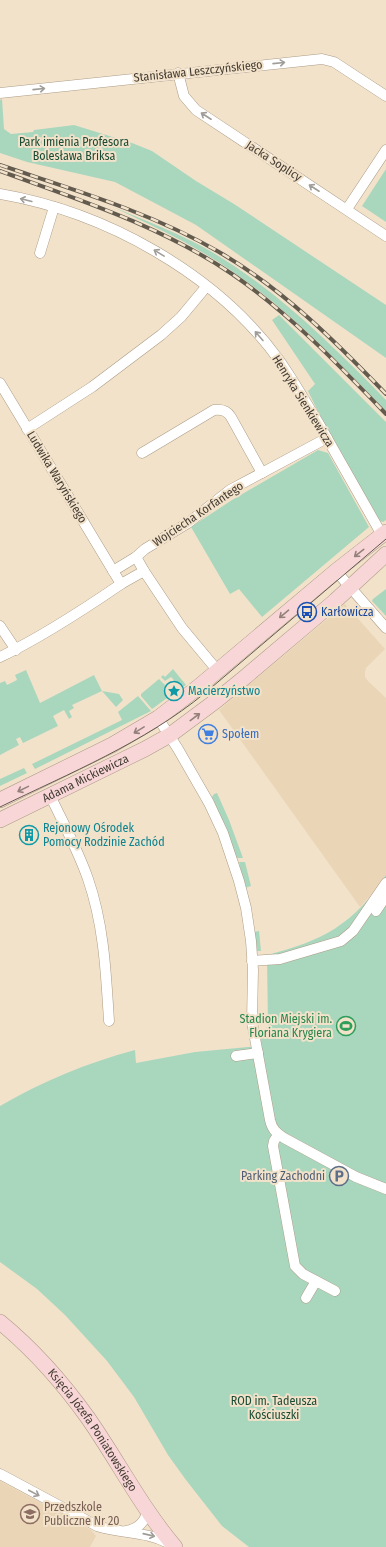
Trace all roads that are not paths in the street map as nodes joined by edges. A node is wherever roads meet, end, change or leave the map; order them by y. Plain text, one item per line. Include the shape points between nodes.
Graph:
1 (178, 74) junction
2 (0, 93) edge
3 (386, 96) edge
4 (386, 150) edge
5 (0, 194) edge
6 (54, 207) junction
7 (347, 209) junction
8 (386, 236) edge
9 (40, 254) dead end
10 (206, 287) junction
11 (0, 383) edge
12 (28, 429) junction
13 (327, 438) junction
14 (142, 453) dead end
15 (262, 473) junction
16 (384, 533) edge
17 (386, 554) edge
18 (136, 557) junction
19 (113, 571) junction
20 (144, 571) junction
21 (336, 571) junction
22 (121, 584) junction
23 (350, 588) junction
24 (0, 626) edge
25 (386, 628) edge
26 (16, 650) junction
27 (0, 657) edge
28 (217, 670) junction
29 (158, 718) junction
30 (170, 735) junction
31 (50, 795) junction
32 (0, 800) edge
33 (0, 820) edge
34 (386, 883) edge
35 (386, 896) edge
36 (376, 910) dead end
37 (252, 961) junction
38 (109, 1022) dead end
39 (257, 1049) junction
40 (236, 1056) dead end
41 (278, 1135) junction
42 (386, 1189) edge
43 (316, 1281) junction
44 (335, 1291) dead end
45 (306, 1298) dead end
46 (0, 1322) edge
47 (0, 1474) edge
48 (147, 1510) junction
49 (120, 1531) junction
50 (175, 1547) edge

2 -> 1 street, Stanisława Leszczyńskiego
1 -> 3 street, Stanisława Leszczyńskiego via 325,59 334,62
7 -> 1 street, Jacka Soplicy via 196,110 184,96
4 - 7 street
6 -> 5 street, Henryka Sienkiewicza
6 - 9 street
10 -> 6 street, Henryka Sienkiewicza via 173,262 146,246 90,220
7 - 8 street, Jacka Soplicy
10 - 12 street via 181,317 160,335 92,387
13 -> 10 street, Henryka Sienkiewicza via 292,378 268,346
11 - 12 street, Ludwika Waryńskiego
12 - 19 street, Ludwika Waryńskiego
13 - 15 street, Wojciecha Korfantego
13 - 16 street, Henryka Sienkiewicza
14 - 15 street via 214,410 223,410 231,417
15 - 18 street, Wojciecha Korfantego via 230,490 188,523
16 -> 21 street, Adama Mickiewicza
17 - 23 street, Adama Mickiewicza
18 - 19 street
18 - 20 street
19 - 22 street, Ludwika Waryńskiego
20 - 22 street
20 - 28 street via 182,628
21 - 23 street
21 -> 28 street, Adama Mickiewicza
22 - 26 street
23 - 25 street
30 -> 23 street, Adama Mickiewicza via 232,688
24 - 26 street
26 - 27 street
28 - 29 street, Adama Mickiewicza
29 - 30 street
29 -> 32 street, Adama Mickiewicza via 112,745
30 - 31 street, Adama Mickiewicza
30 - 37 street via 210,804 227,845 246,908
31 - 33 street, Adama Mickiewicza
31 - 38 street via 84,869 99,918 105,955
34 - 37 street via 353,931 341,941 271,961
35 - 36 street
37 - 39 street via 252,1022
39 - 40 street
39 - 41 street via 270,1120
41 - 42 street via 356,1177
41 - 43 street via 273,1146 294,1262 300,1272
43 - 44 street
43 - 45 street
46 - 48 street, Księcia Józefa Poniatowskiego via 35,1354 70,1394 95,1428
47 -> 49 street via 92,1524
48 - 49 street via 145,1518 134,1529
48 - 50 street, Księcia Józefa Poniatowskiego
49 -> 50 street via 152,1536

